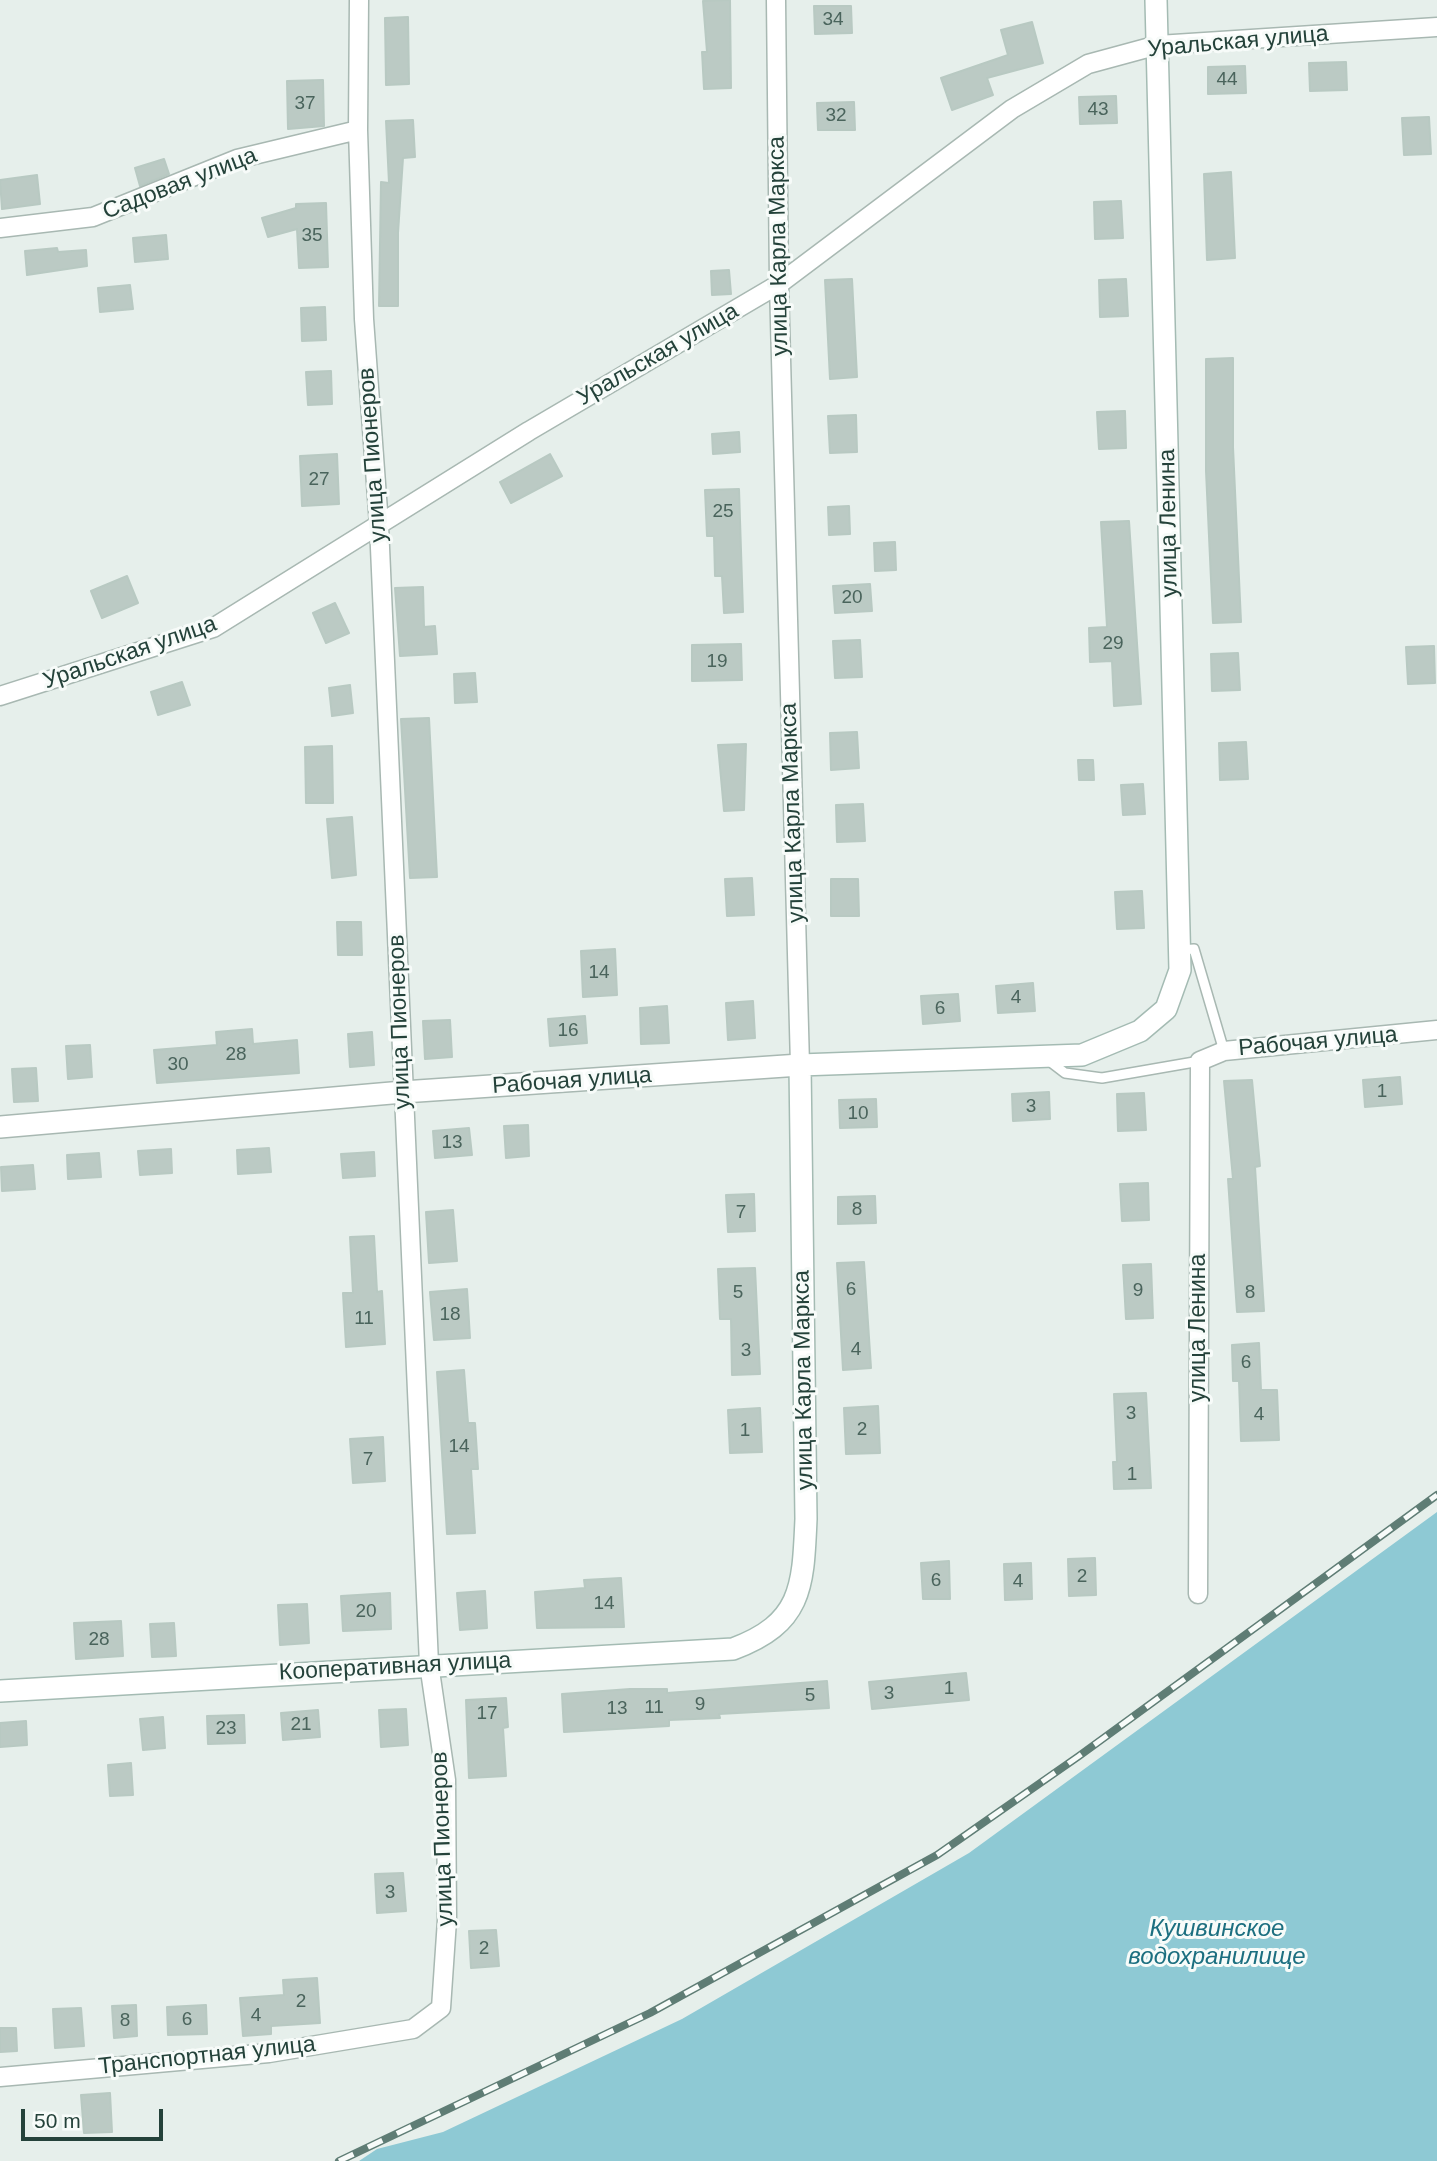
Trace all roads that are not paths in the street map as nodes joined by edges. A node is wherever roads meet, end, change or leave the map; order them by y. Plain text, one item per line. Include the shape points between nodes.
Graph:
1 (359, 0) edge
2 (776, 0) edge
3 (1156, 0) edge
4 (1437, 27) edge
5 (1157, 45) junction
6 (358, 130) junction
7 (0, 228) edge
8 (779, 284) junction
9 (379, 525) junction
10 (0, 696) edge
11 (1179, 950) junction
12 (1437, 1030) edge
13 (1140, 1031) joint
14 (1224, 1051) junction
15 (1044, 1056) junction
16 (1200, 1062) junction
17 (800, 1065) junction
18 (403, 1092) junction
19 (0, 1128) edge
20 (1198, 1594) dead end
21 (781, 1621) joint
22 (429, 1664) junction
23 (0, 1691) edge
24 (413, 2029) joint
25 (0, 2077) edge

1 - 6 street, улица Пионеров
2 - 8 street, улица Карла Маркса
3 - 5 main road, улица Ленина
4 - 5 street, Уральская улица
5 - 8 street, Уральская улица via 1087,64 1012,108
5 - 11 main road, улица Ленина
6 - 7 street, Садовая улица via 237,159 93,217
6 - 9 street, улица Пионеров via 363,319
8 - 9 street, Уральская улица
8 - 17 street, улица Карла Маркса
9 - 10 street, Уральская улица via 213,628
9 - 18 street, улица Пионеров
11 - 13 main road, улица Ленина via 1180,970 1167,1009
11 - 14 lane via 1194,949
12 - 14 street, Рабочая улица
13 - 15 main road, Рабочая улица via 1082,1055
14 - 16 street, Рабочая улица
15 - 16 lane via 1065,1073 1102,1078
15 - 17 main road, Рабочая улица
16 - 20 street, улица Ленина
17 - 18 main road, Рабочая улица
17 - 21 main road, улица Карла Маркса via 805,1531 803,1578
18 - 19 main road, Рабочая улица
18 - 22 street, улица Пионеров
21 - 22 main road, Кооперативная улица via 762,1639 733,1649
22 - 23 main road, Кооперативная улица
22 - 24 street, улица Пионеров via 446,1780 447,1920 441,2008
24 - 25 street, Транспортная улица via 269,2053

